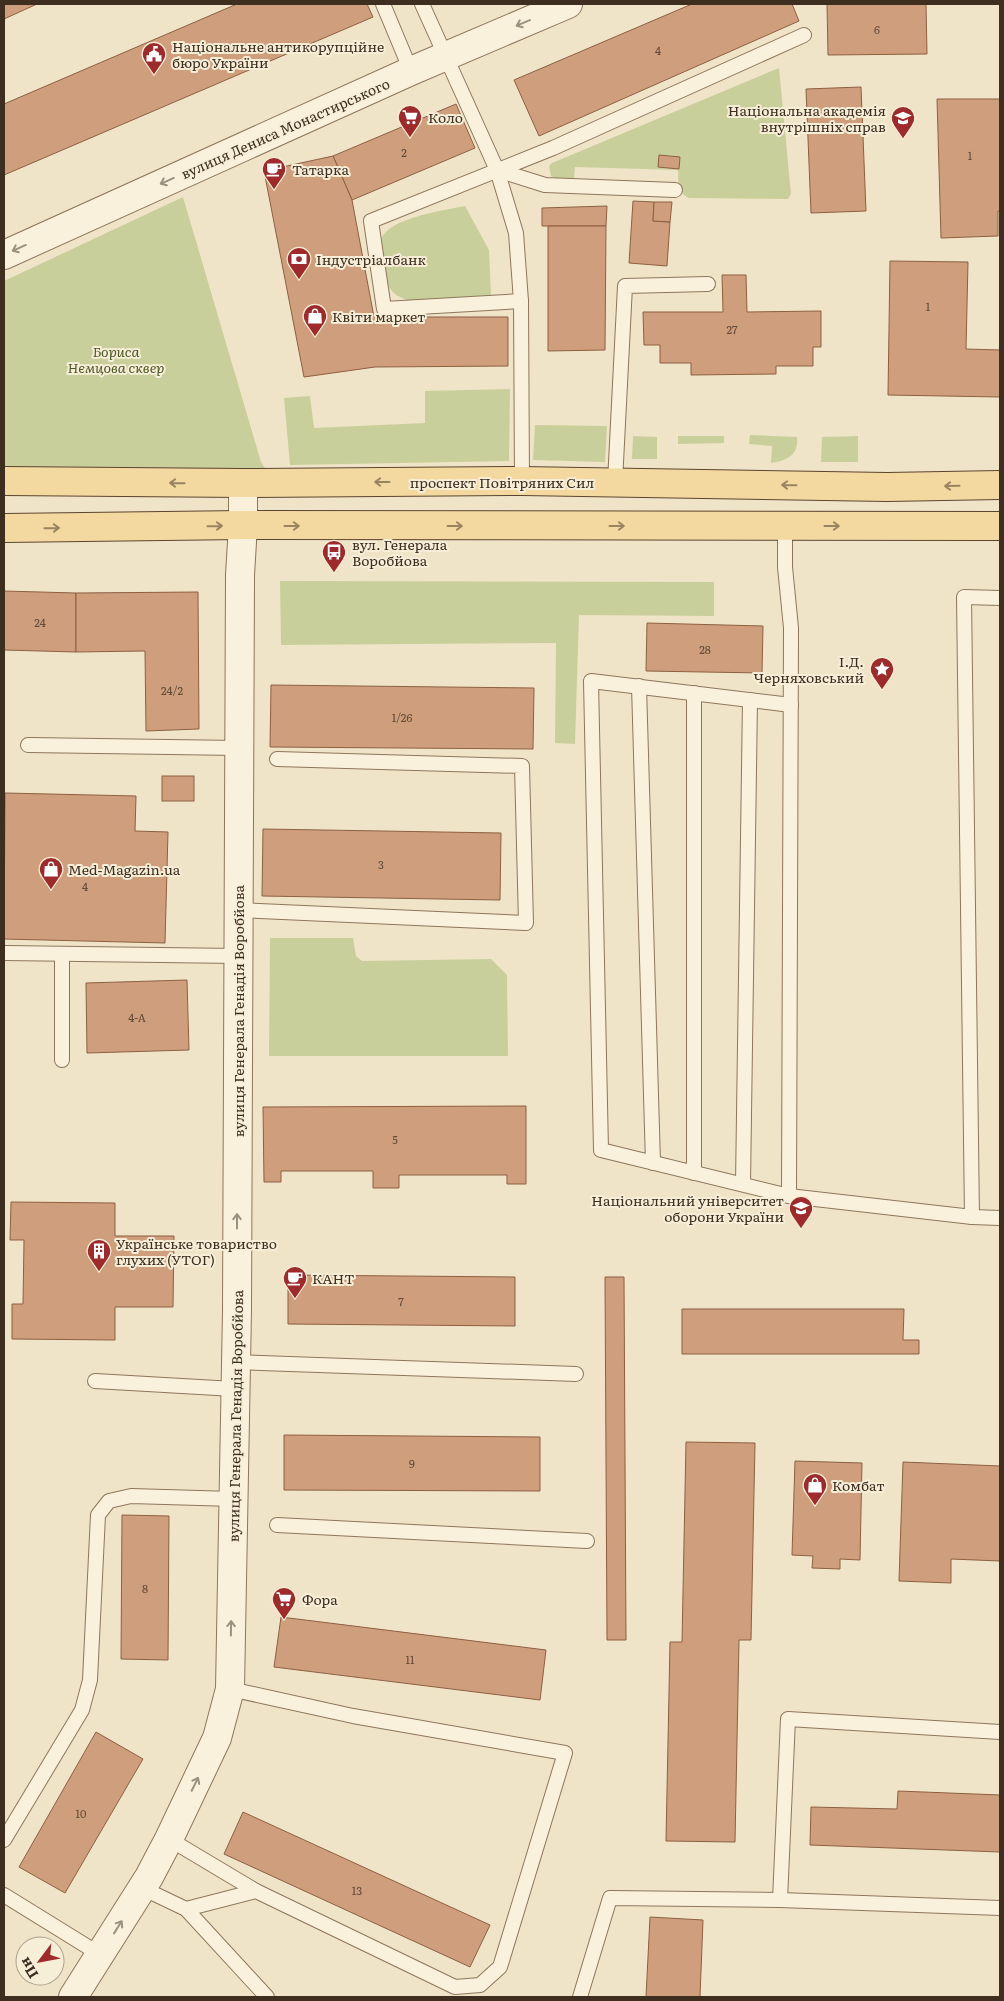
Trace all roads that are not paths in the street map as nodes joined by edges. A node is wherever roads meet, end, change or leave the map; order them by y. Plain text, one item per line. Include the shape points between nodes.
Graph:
1 (382, 4) edge
2 (422, 4) edge
3 (568, 4) edge
4 (804, 35) dead end
5 (447, 56) junction
6 (411, 71) junction
7 (497, 170) junction
8 (675, 190) dead end
9 (4, 255) edge
10 (708, 284) dead end
11 (521, 301) junction
12 (4, 481) edge
13 (522, 481) junction
14 (615, 482) junction
15 (243, 483) junction
16 (1000, 485) edge
17 (243, 525) junction
18 (784, 526) junction
19 (1000, 526) edge
20 (4, 528) edge
21 (1000, 598) edge
22 (639, 686) junction
23 (694, 693) junction
24 (750, 700) junction
25 (792, 705) junction
26 (28, 745) dead end
27 (239, 748) junction
28 (277, 759) dead end
29 (238, 910) junction
30 (4, 953) edge
31 (62, 954) junction
32 (238, 956) junction
33 (62, 1060) dead end
34 (653, 1163) junction
35 (694, 1172) junction
36 (744, 1184) junction
37 (790, 1196) junction
38 (972, 1217) junction
39 (1000, 1218) edge
40 (235, 1362) junction
41 (576, 1374) dead end
42 (95, 1381) dead end
43 (234, 1389) junction
44 (233, 1499) junction
45 (277, 1526) dead end
46 (587, 1541) dead end
47 (230, 1689) junction
48 (1000, 1732) edge
49 (169, 1839) junction
50 (4, 1840) edge
51 (142, 1888) junction
52 (256, 1891) junction
53 (4, 1895) edge
54 (780, 1900) junction
55 (1000, 1908) edge
56 (186, 1909) junction
57 (101, 1955) junction
58 (73, 1997) edge
59 (267, 1997) edge
60 (580, 1997) edge

1 - 6 lane
2 - 5 lane
3 -> 5 street, вулиця Дениса Монастирського
4 - 7 lane
5 - 6 street, вулиця Дениса Монастирського
5 - 7 lane
6 -> 9 street, вулиця Дениса Монастирського
7 - 8 lane via 545,185
7 - 11 lane via 516,233
7 - 11 lane via 371,221 384,309
10 - 14 lane via 625,286
11 - 13 lane
15 -> 12 main road, проспект Повітряних Сил
13 - 14 main road, проспект Повітряних Сил
13 -> 15 main road, проспект Повітряних Сил
16 -> 14 main road, проспект Повітряних Сил via 887,487
15 - 17 street, вулиця Генерала Генадія Воробйова
17 -> 18 main road
20 -> 17 main road
17 - 27 street, вулиця Генерала Генадія Воробйова
18 -> 19 main road
18 - 25 lane
21 - 38 lane via 964,598
22 - 23 lane
22 - 34 lane
22 - 34 lane via 591,681 601,1150
23 - 24 lane
23 - 35 lane
24 - 25 lane
24 - 36 lane
25 - 37 lane
26 - 27 lane
27 - 29 street, вулиця Генерала Генадія Воробйова
28 - 29 lane via 522,766 526,923
29 - 32 street, вулиця Генерала Генадія Воробйова
30 - 31 lane
31 - 32 lane
31 - 33 lane
40 -> 32 street, вулиця Генерала Генадія Воробйова
34 - 35 lane
35 - 36 lane
36 - 37 lane
37 - 38 lane
38 - 39 lane
40 - 41 lane
40 - 43 street, вулиця Генерала Генадія Воробйова
42 - 43 lane
43 - 44 street, вулиця Генерала Генадія Воробйова
47 -> 44 street, вулиця Генерала Генадія Воробйова
44 - 50 lane via 131,1496 109,1501 98,1515 90,1680 82,1710
45 - 46 lane
49 -> 47 street, вулиця Генерала Генадія Воробйова via 217,1738
47 - 52 lane via 353,1716 565,1753 500,1967 480,1985 455,1986
48 - 54 lane via 788,1719
49 - 51 street, вулиця Генерала Генадія Воробйова
49 - 52 lane
51 - 56 lane
57 -> 51 street, вулиця Генерала Генадія Воробйова
52 - 56 lane
53 - 57 lane
54 - 55 lane
54 - 60 lane via 610,1898
56 - 59 lane
57 - 58 street, вулиця Генерала Генадія Воробйова

